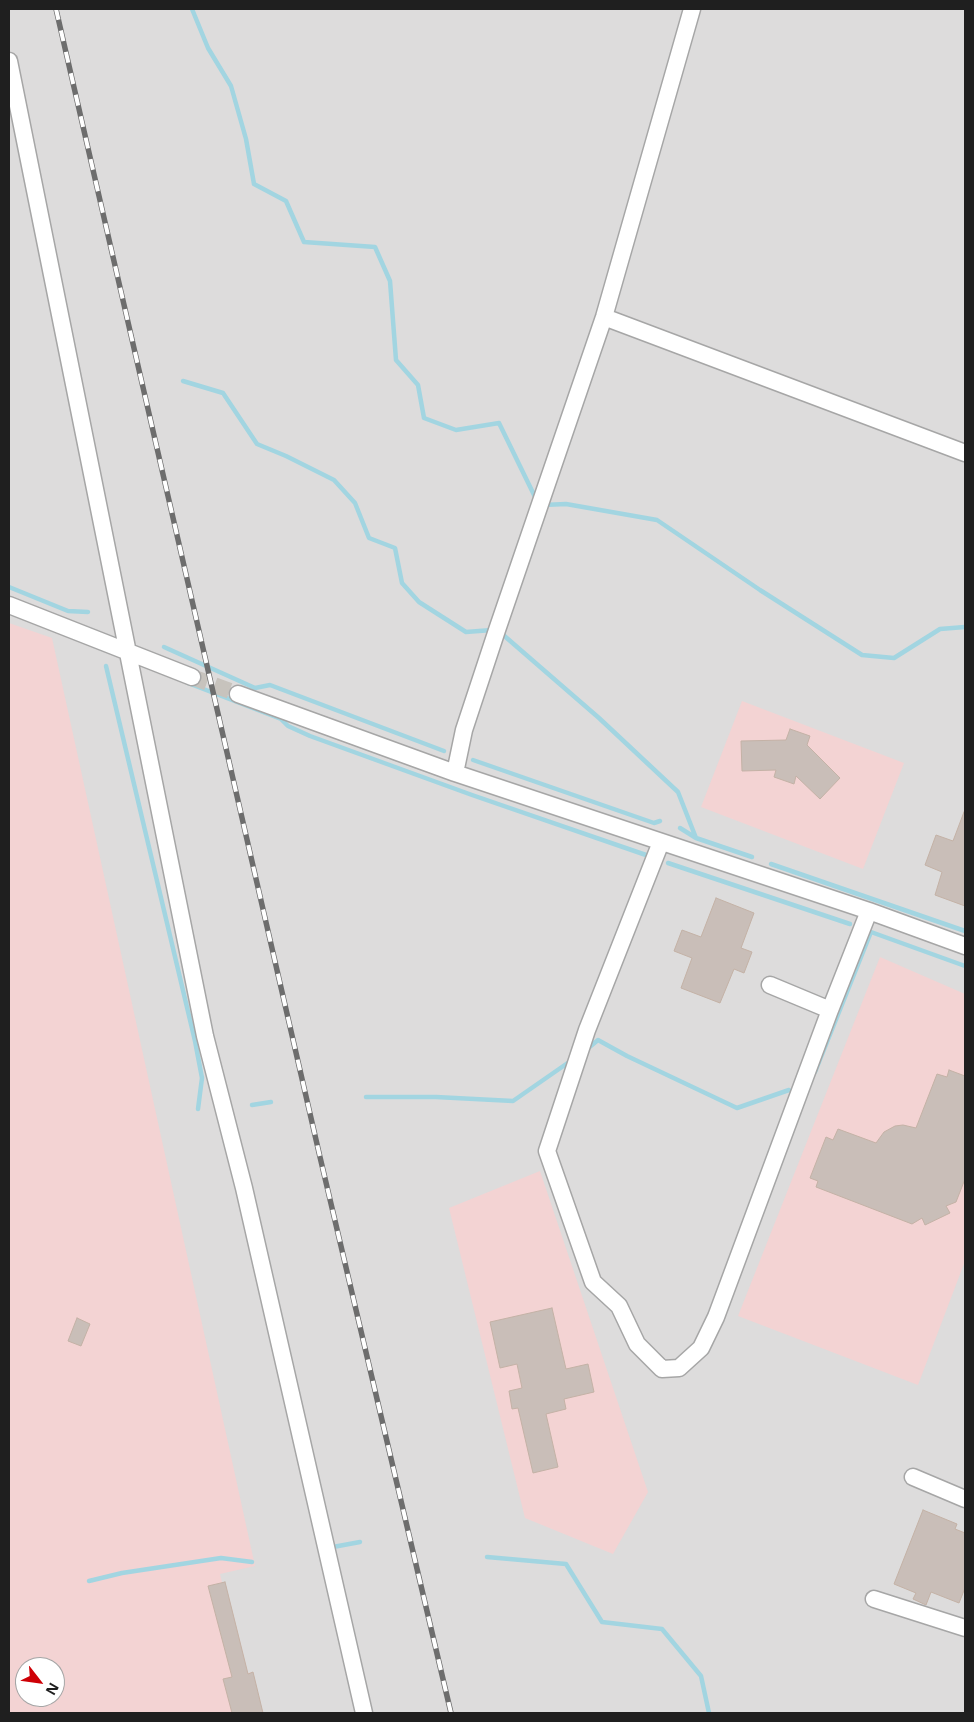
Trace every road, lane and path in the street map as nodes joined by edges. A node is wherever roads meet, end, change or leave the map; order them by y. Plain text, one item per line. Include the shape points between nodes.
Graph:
1 (692, 9) edge
2 (9, 61) edge
3 (604, 317) junction
4 (965, 453) edge
5 (9, 605) edge
6 (127, 651) junction
7 (192, 677) tunnel mouth
8 (238, 694) tunnel mouth
9 (455, 773) junction
10 (661, 842) junction
11 (869, 911) junction
12 (965, 946) edge
13 (770, 985) dead end
14 (830, 1010) junction
15 (913, 1478) dead end
16 (965, 1499) edge
17 (874, 1599) dead end
18 (965, 1628) edge
19 (364, 1713) edge

1 - 3 street
2 - 6 street
3 - 4 street
3 - 9 street via 464,730
5 - 6 street
6 - 7 street
6 - 19 street via 205,1036 244,1188
8 - 9 street
9 - 10 street
10 - 11 street
10 - 14 street via 587,1030 547,1151 593,1282 619,1306 637,1344 662,1369 679,1368 701,1348 716,1317
11 - 12 street
11 - 14 street
13 - 14 street
15 - 16 street
17 - 18 street

